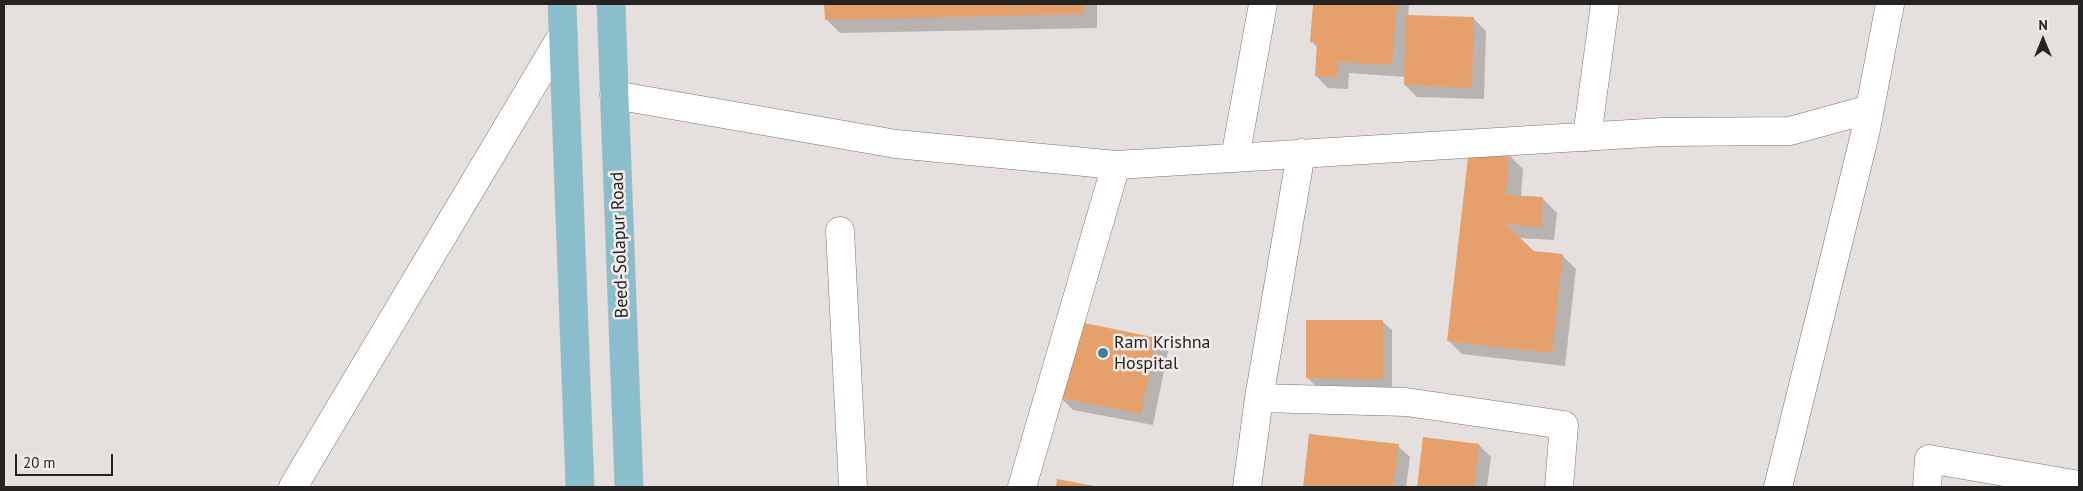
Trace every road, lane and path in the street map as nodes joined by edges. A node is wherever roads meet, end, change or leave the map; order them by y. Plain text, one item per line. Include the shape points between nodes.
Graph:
1 (562, 4) edge
2 (611, 4) edge
3 (1263, 4) edge
4 (1605, 4) edge
5 (1890, 4) edge
6 (563, 34) junction
7 (614, 95) junction
8 (1870, 108) junction
9 (1587, 137) junction
10 (1301, 153) junction
11 (1235, 158) junction
12 (1116, 165) junction
13 (840, 231) dead end
14 (1259, 398) junction
15 (2079, 484) edge
16 (293, 487) edge
17 (580, 487) edge
18 (629, 487) edge
19 (853, 487) edge
20 (1022, 487) edge
21 (1247, 487) edge
22 (1559, 487) edge
23 (1778, 487) edge
24 (1927, 487) edge

1 - 6 main road
2 - 7 main road, Beed-Solapur Road
3 - 11 street
4 - 9 street
5 - 8 street
6 - 16 street
6 - 17 main road
7 - 12 street via 896,144
7 - 18 main road, Beed-Solapur Road
8 - 9 street via 1790,131 1663,132
8 - 23 street
9 - 10 street
10 - 11 street
10 - 14 street
11 - 12 street
12 - 20 street
13 - 19 street
14 - 21 street
14 - 22 street via 1406,402 1564,425
15 - 24 street via 1929,459

